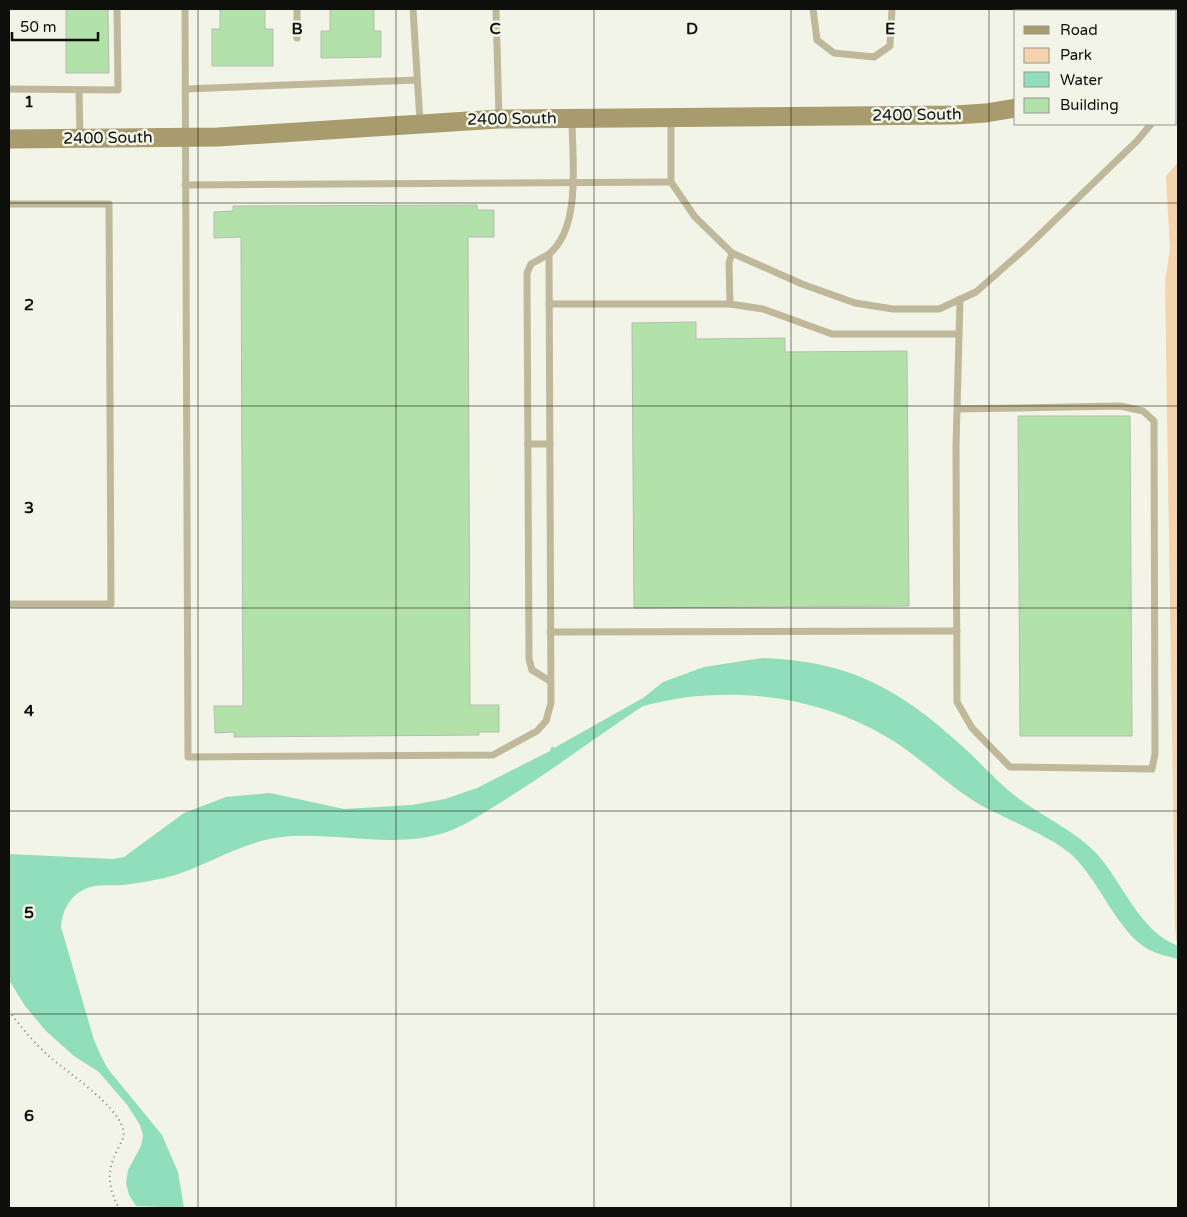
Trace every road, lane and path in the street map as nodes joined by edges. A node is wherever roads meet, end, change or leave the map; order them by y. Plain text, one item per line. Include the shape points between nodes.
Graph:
1 (117, 9) edge
2 (185, 9) edge
3 (297, 9) edge
4 (413, 9) edge
5 (496, 9) edge
6 (813, 9) edge
7 (892, 9) edge
8 (296, 38) dead end
9 (417, 80) junction
10 (9, 89) edge
11 (186, 89) junction
12 (79, 90) junction
13 (1014, 108) edge
14 (671, 117) junction
15 (572, 118) junction
16 (499, 119) junction
17 (420, 122) junction
18 (1150, 125) edge
19 (185, 138) junction
20 (9, 139) edge
21 (80, 139) junction
22 (572, 182) junction
23 (671, 182) junction
24 (185, 185) junction
25 (9, 204) edge
26 (732, 253) junction
27 (549, 254) junction
28 (960, 299) junction
29 (549, 304) junction
30 (730, 304) junction
31 (959, 334) junction
32 (957, 408) junction
33 (528, 444) junction
34 (550, 444) junction
35 (9, 604) edge
36 (957, 631) junction
37 (550, 632) junction
38 (550, 681) junction
39 (9, 1011) edge
40 (119, 1208) edge

1 - 12 lane via 118,90
2 - 11 lane
3 - 8 lane
4 - 9 lane
5 - 16 lane
6 - 7 lane via 817,40 834,52 874,57 890,46
9 - 11 lane
9 - 17 lane
10 - 12 lane
11 - 19 lane
12 - 21 lane
13 - 14 street, 2400 South via 955,115
14 - 15 street, 2400 South
14 - 23 lane
15 - 16 street, 2400 South
15 - 22 lane
16 - 17 street, 2400 South
17 - 19 street, 2400 South
18 - 28 lane via 1027,247 976,292
19 - 21 street, 2400 South
19 - 24 lane
20 - 21 street, 2400 South
22 - 23 lane
22 - 24 lane
22 - 27 lane via 566,230 559,246
23 - 26 lane via 695,218
24 - 38 lane via 188,757 494,755 537,731 546,721
25 - 35 lane via 109,204 111,604
26 - 28 lane via 854,303 893,309 939,309
26 - 30 lane
27 - 29 lane
27 - 33 lane via 531,264 527,273
28 - 31 lane
29 - 30 lane
29 - 34 lane
30 - 31 lane via 764,309 832,334
31 - 32 lane
32 - 36 lane
32 - 36 lane via 1120,406 1143,411 1154,421 1155,754 1152,769 1010,767 972,728 957,702
33 - 34 lane
33 - 38 lane via 529,659 532,670
34 - 37 lane
36 - 37 lane
37 - 38 lane
39 - 40 path via 38,1046 88,1087 120,1121 124,1137 114,1156 109,1180

